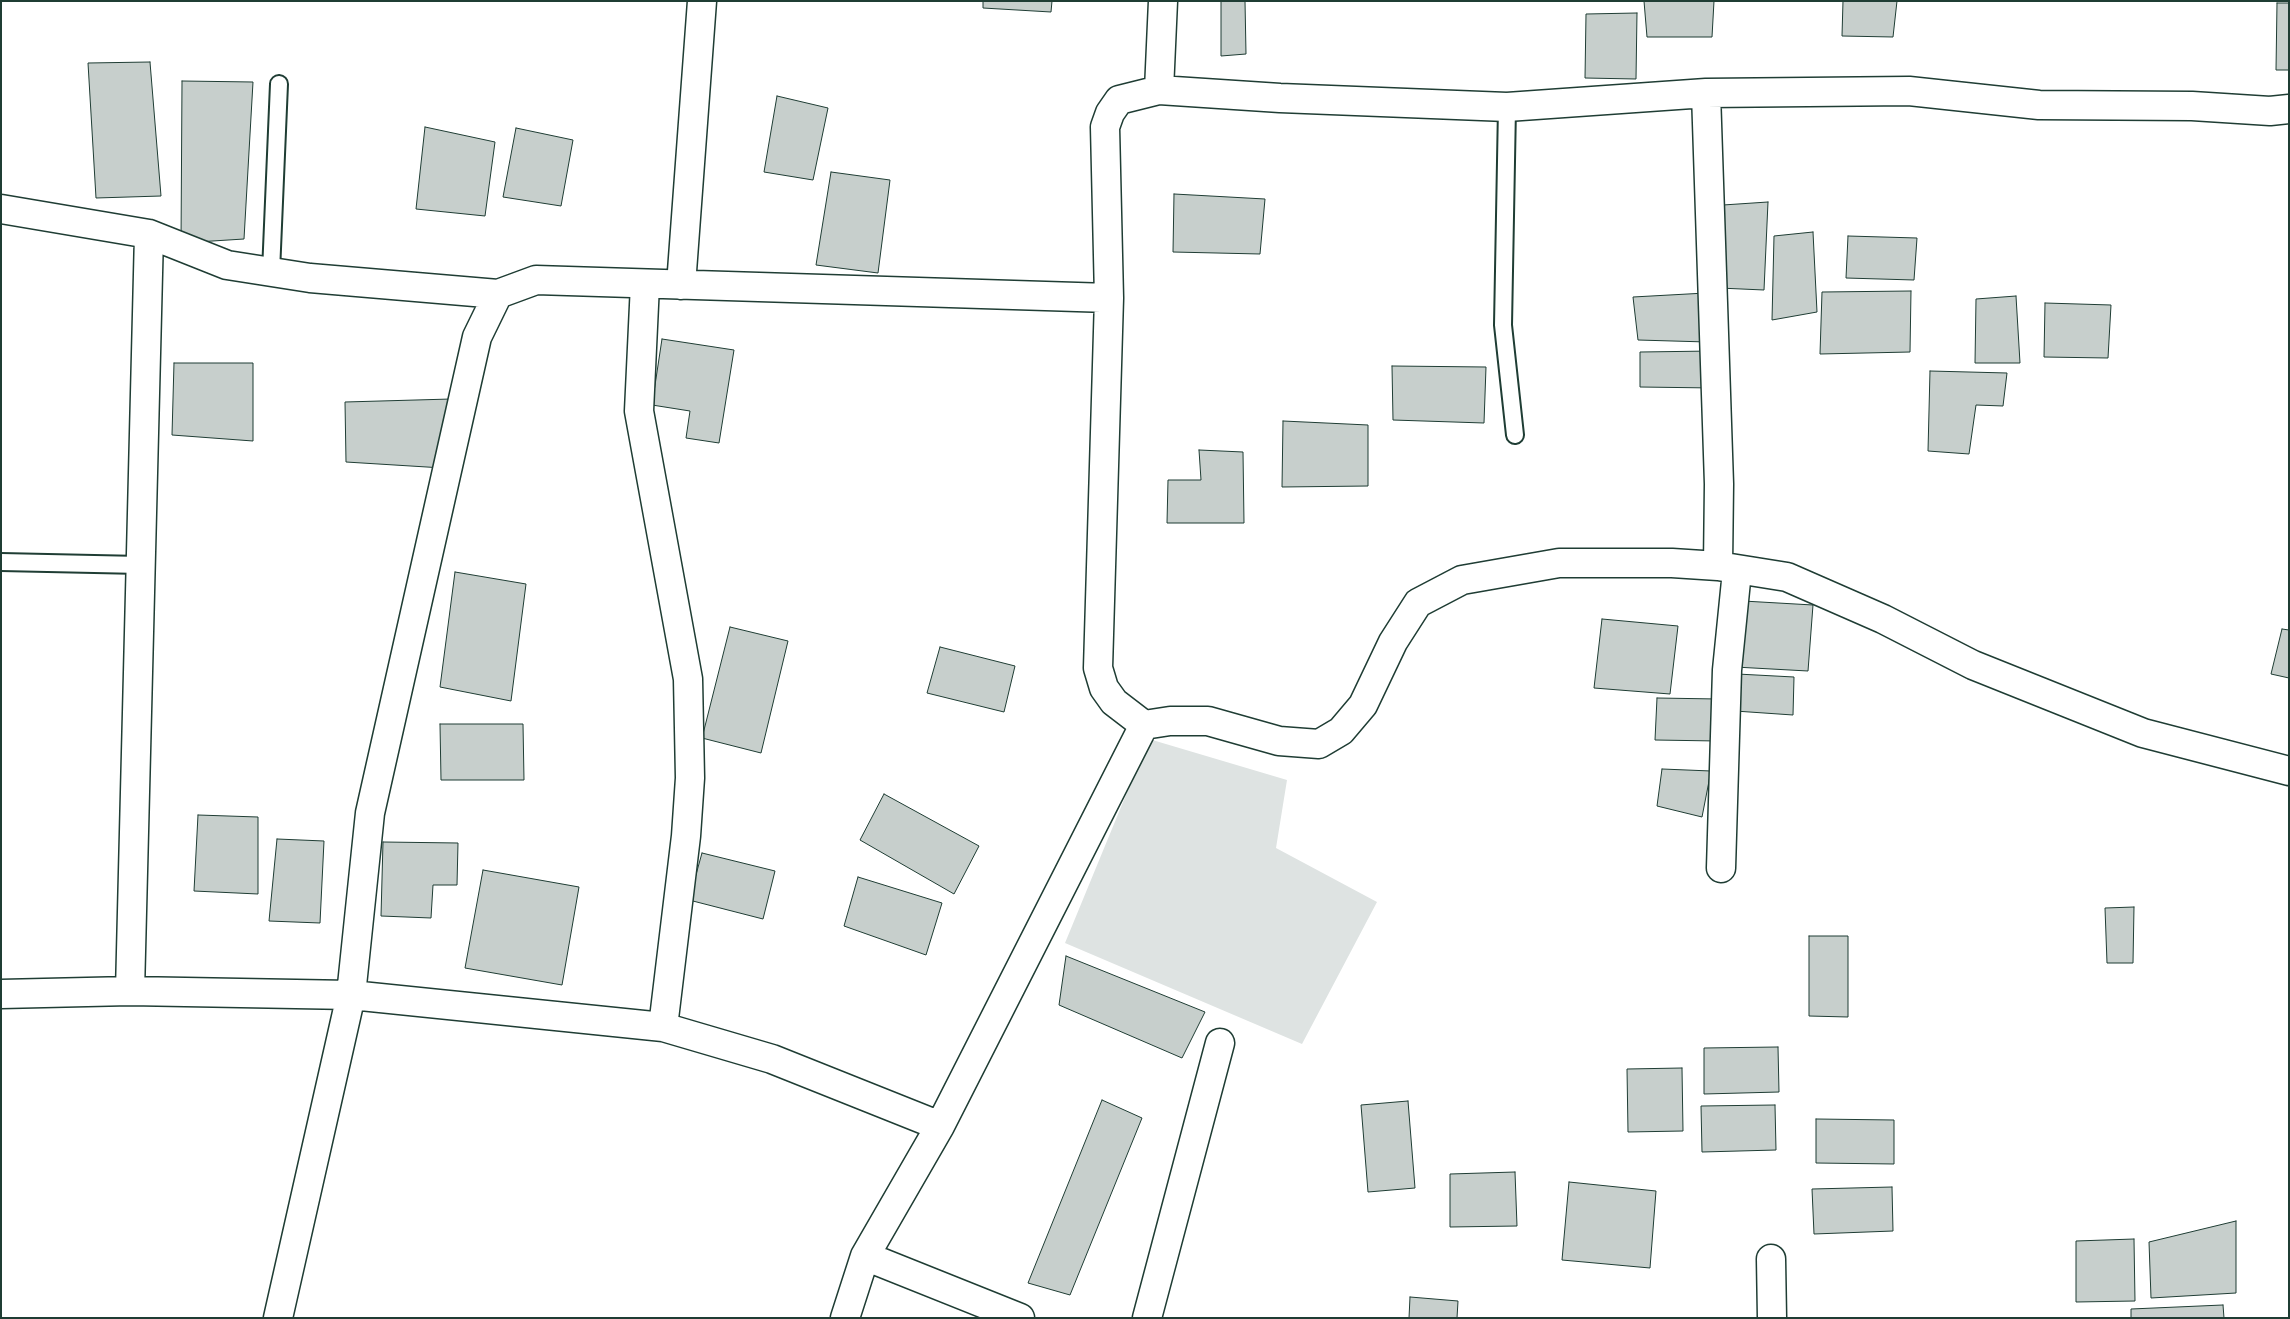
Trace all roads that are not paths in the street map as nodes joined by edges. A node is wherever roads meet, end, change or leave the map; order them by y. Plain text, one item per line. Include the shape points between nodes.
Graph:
1 (702, 1) edge
2 (1163, 1) edge
3 (280, 84) dead end
4 (1159, 90) junction
5 (1706, 93) junction
6 (1507, 106) junction
7 (2289, 109) edge
8 (1, 209) edge
9 (149, 234) junction
10 (271, 272) junction
11 (645, 284) junction
12 (681, 285) junction
13 (498, 294) junction
14 (1109, 298) junction
15 (1516, 435) dead end
16 (1, 562) edge
17 (141, 565) junction
18 (1727, 568) junction
19 (1144, 725) junction
20 (2289, 771) edge
21 (1721, 868) dead end
22 (130, 992) junction
23 (1, 994) edge
24 (351, 995) junction
25 (663, 1027) junction
26 (1220, 1043) dead end
27 (940, 1126) junction
28 (865, 1256) junction
29 (1771, 1259) dead end
30 (278, 1318) edge
31 (845, 1318) edge
32 (1020, 1318) edge
33 (1147, 1318) edge
34 (1772, 1318) edge

1 - 12 street
2 - 4 street
3 - 10 lane
4 - 6 street
4 - 14 street via 1120,100 1110,113 1106,127
5 - 6 street
5 - 7 street via 1909,91 2039,105
5 - 18 street via 1719,484
6 - 15 lane via 1502,326
8 - 9 street
9 - 10 street via 227,265
9 - 17 street
10 - 13 street
11 - 12 street
11 - 13 street via 536,280
11 - 25 street via 639,410 688,689 690,778 686,836
12 - 14 street
13 - 24 street via 477,337 370,813
14 - 19 street via 1098,668 1104,688 1114,702
16 - 17 lane
17 - 22 street
18 - 19 street via 1672,563 1559,564 1462,580 1418,603 1393,642 1363,705 1341,731 1318,744 1279,742 1208,721
18 - 20 street via 1787,577 1883,619 1973,665 2143,733
18 - 21 street
19 - 27 street
22 - 23 street
22 - 24 street
24 - 25 street
24 - 30 street
25 - 27 street via 772,1058
26 - 33 street
27 - 28 street
28 - 31 street
28 - 32 street
29 - 34 street

